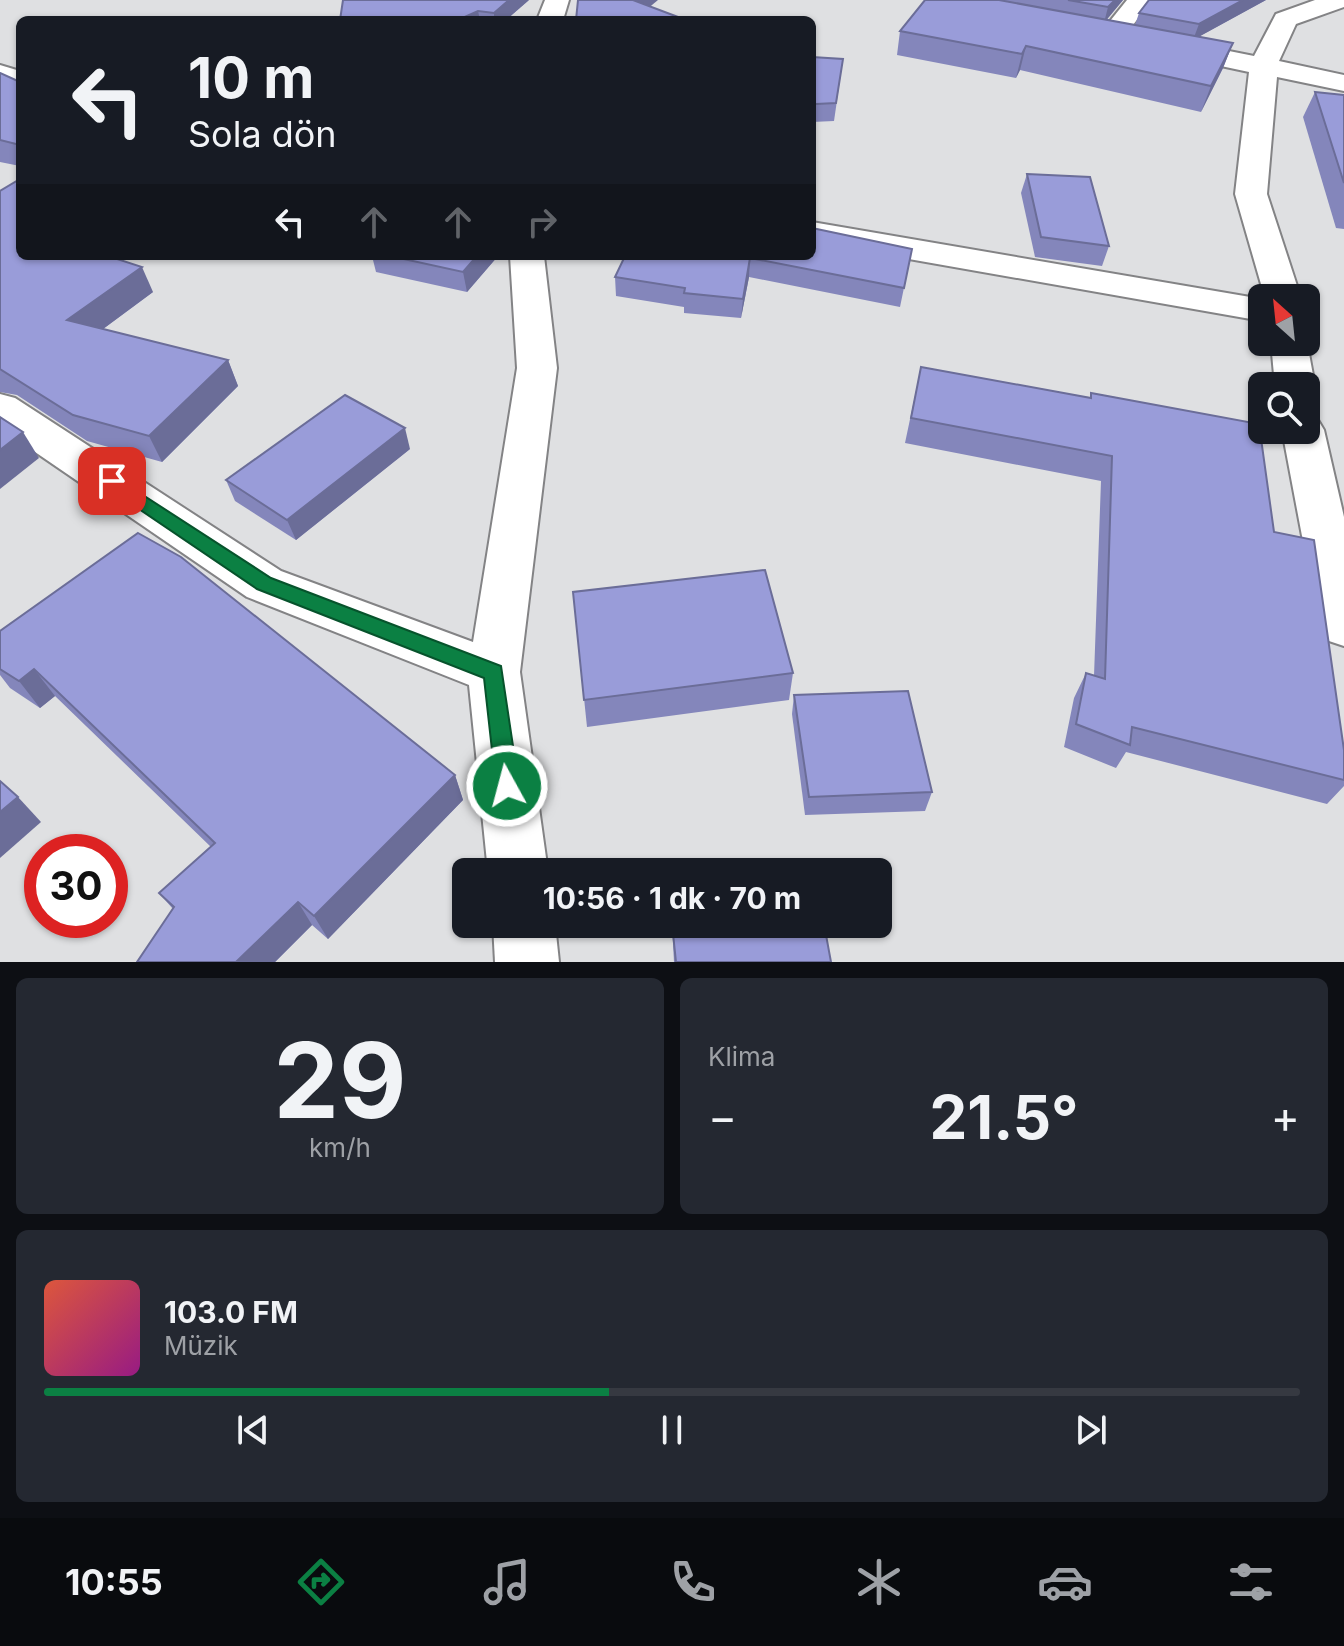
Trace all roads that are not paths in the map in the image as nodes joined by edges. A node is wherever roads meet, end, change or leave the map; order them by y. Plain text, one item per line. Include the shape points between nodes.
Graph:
1 (1140, 0) edge
2 (1339, 0) edge
3 (1079, 30) edge
4 (1111, 36) junction
5 (1264, 64) junction
6 (1344, 83) edge
7 (816, 233) edge
8 (527, 260) edge
9 (1279, 284) edge
10 (1248, 308) edge
11 (0, 408) edge
12 (1308, 444) edge
13 (1332, 516) edge
14 (1344, 626) edge
15 (494, 672) junction
16 (516, 858) edge
17 (525, 938) edge
18 (527, 962) edge

1 - 4 street
2 - 5 street via 1285,19
3 - 4 street
4 - 5 street
5 - 6 street
5 - 9 street via 1251,194
7 - 10 street
8 - 15 street via 537,368
11 - 15 street via 264,584
12 - 13 street
13 - 14 street
15 - 16 street
17 - 18 street

